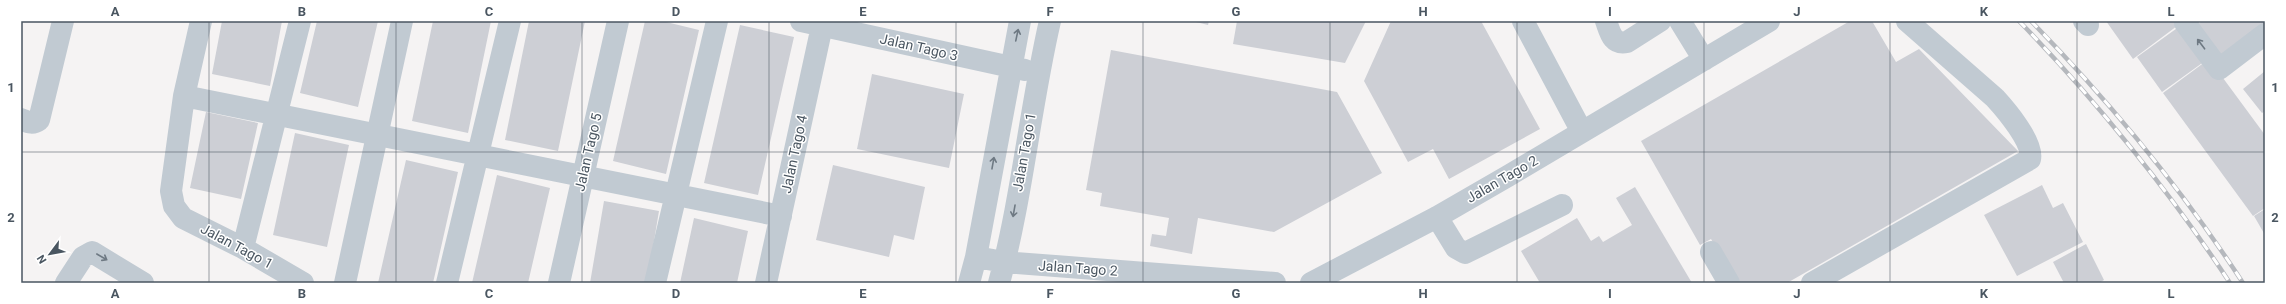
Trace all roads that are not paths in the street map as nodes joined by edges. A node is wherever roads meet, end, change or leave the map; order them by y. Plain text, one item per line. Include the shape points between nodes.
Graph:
1 (63, 21) edge
2 (200, 21) edge
3 (300, 21) edge
4 (402, 21) edge
5 (510, 21) edge
6 (618, 21) edge
7 (717, 21) edge
8 (1020, 21) edge
9 (1050, 21) edge
10 (1523, 21) edge
11 (1606, 21) edge
12 (1660, 21) edge
13 (1680, 21) edge
14 (1907, 21) edge
15 (2188, 21) edge
16 (812, 23) edge
17 (1760, 23) edge
18 (2265, 34) edge
19 (1704, 60) junction
20 (1010, 67) junction
21 (1038, 73) junction
22 (184, 96) junction
23 (277, 114) junction
24 (28, 121) edge
25 (1582, 132) junction
26 (377, 134) junction
27 (478, 155) junction
28 (583, 176) junction
29 (676, 195) junction
30 (1562, 205) dead end
31 (781, 216) junction
32 (1437, 217) junction
33 (243, 248) junction
34 (1711, 252) dead end
35 (976, 257) junction
36 (1004, 262) junction
37 (120, 277) edge
38 (1321, 281) edge
39 (66, 283) edge
40 (144, 283) edge
41 (303, 283) edge
42 (345, 283) edge
43 (447, 283) edge
44 (559, 283) edge
45 (655, 283) edge
46 (766, 283) edge
47 (969, 283) edge
48 (998, 283) edge
49 (1275, 283) edge
50 (1729, 283) edge
51 (1812, 283) edge

1 - 24 street via 39,120
2 - 22 street
3 - 23 street
4 - 26 street
5 - 27 street
6 - 28 street, Jalan Tago 5
7 - 29 street
20 -> 8 street, Jalan Tago 1
9 - 21 street, Jalan Tago 1
10 - 25 street
11 - 12 street via 1612,36 1621,43 1627,42
13 - 19 street
14 - 51 street via 2008,112 2030,148 2030,159
18 -> 15 street via 2219,69 2185,23
16 - 20 street, Jalan Tago 3
16 - 31 street, Jalan Tago 4
17 - 19 street, Jalan Tago 2
19 - 25 street, Jalan Tago 2
20 - 21 street, Jalan Tago 3
35 -> 20 street, Jalan Tago 1
21 -> 36 street, Jalan Tago 1
22 - 23 street
22 - 33 street, Jalan Tago 1 via 171,191 174,206 183,218
23 - 26 street
23 - 33 street
25 - 32 street, Jalan Tago 2
26 - 27 street
26 - 42 street
27 - 28 street
27 - 43 street
28 - 29 street
28 - 44 street, Jalan Tago 5
29 - 31 street
29 - 45 street
30 - 32 street via 1465,253 1456,248
31 - 46 street, Jalan Tago 4
32 - 38 street, Jalan Tago 2
33 - 41 street, Jalan Tago 1
34 - 50 street
35 - 36 street, Jalan Tago 2
35 - 47 street, Jalan Tago 1
36 - 48 street, Jalan Tago 1
36 - 49 street, Jalan Tago 2
39 -> 37 street via 83,257 92,252
37 - 40 street

